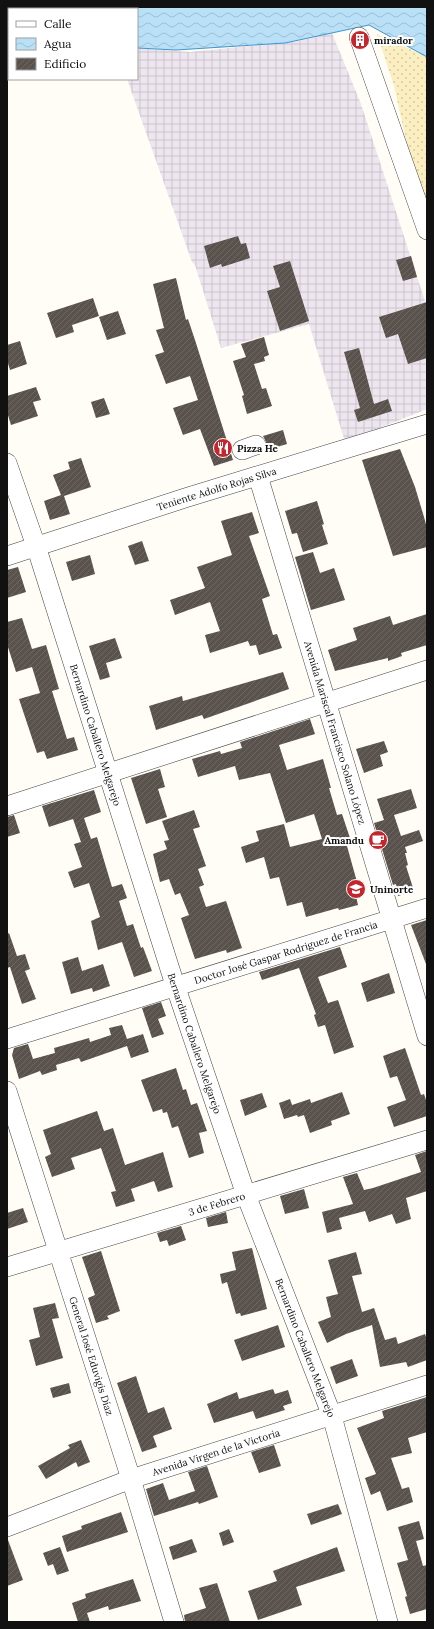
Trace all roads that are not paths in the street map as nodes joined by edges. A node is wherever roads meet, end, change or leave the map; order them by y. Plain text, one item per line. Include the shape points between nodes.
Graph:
1 (359, 37) dead end
2 (427, 230) edge
3 (427, 424) edge
4 (7, 463) edge
5 (258, 476) junction
6 (36, 546) junction
7 (7, 556) edge
8 (427, 670) edge
9 (325, 702) junction
10 (107, 773) junction
11 (7, 806) edge
12 (427, 908) edge
13 (391, 919) junction
14 (175, 985) junction
15 (427, 1036) edge
16 (7, 1039) edge
17 (7, 1091) edge
18 (427, 1140) edge
19 (246, 1195) junction
20 (59, 1253) junction
21 (7, 1267) edge
22 (427, 1385) edge
23 (332, 1416) junction
24 (131, 1479) junction
25 (7, 1527) edge
26 (174, 1622) edge
27 (388, 1622) edge

1 - 2 street
3 - 5 street, Teniente Adolfo Rojas Silva
4 - 6 street, Bernardino Caballero Melgarejo
5 - 6 street, Teniente Adolfo Rojas Silva
5 - 9 street, Avenida Mariscal Francisco Solano López
6 - 7 street, Teniente Adolfo Rojas Silva
6 - 10 street, Bernardino Caballero Melgarejo
8 - 9 street
9 - 10 street
9 - 13 street, Avenida Mariscal Francisco Solano López
10 - 11 street
10 - 14 street, Bernardino Caballero Melgarejo
12 - 13 street, Doctor José Gaspar Rodriguez de Francia
13 - 14 street, Doctor José Gaspar Rodriguez de Francia
13 - 15 street, Avenida Mariscal Francisco Solano López
14 - 16 street, Doctor José Gaspar Rodriguez de Francia
14 - 19 street, Bernardino Caballero Melgarejo
17 - 20 street, General José Eduvigis Díaz
18 - 19 street, 3 de Febrero
19 - 20 street, 3 de Febrero
19 - 23 street, Bernardino Caballero Melgarejo
20 - 21 street, 3 de Febrero
20 - 24 street, General José Eduvigis Díaz
22 - 23 street, Avenida Virgen de la Victoria
23 - 24 street, Avenida Virgen de la Victoria
23 - 27 street, Bernardino Caballero Melgarejo
24 - 25 street, Avenida Virgen de la Victoria
24 - 26 street, General José Eduvigis Díaz

